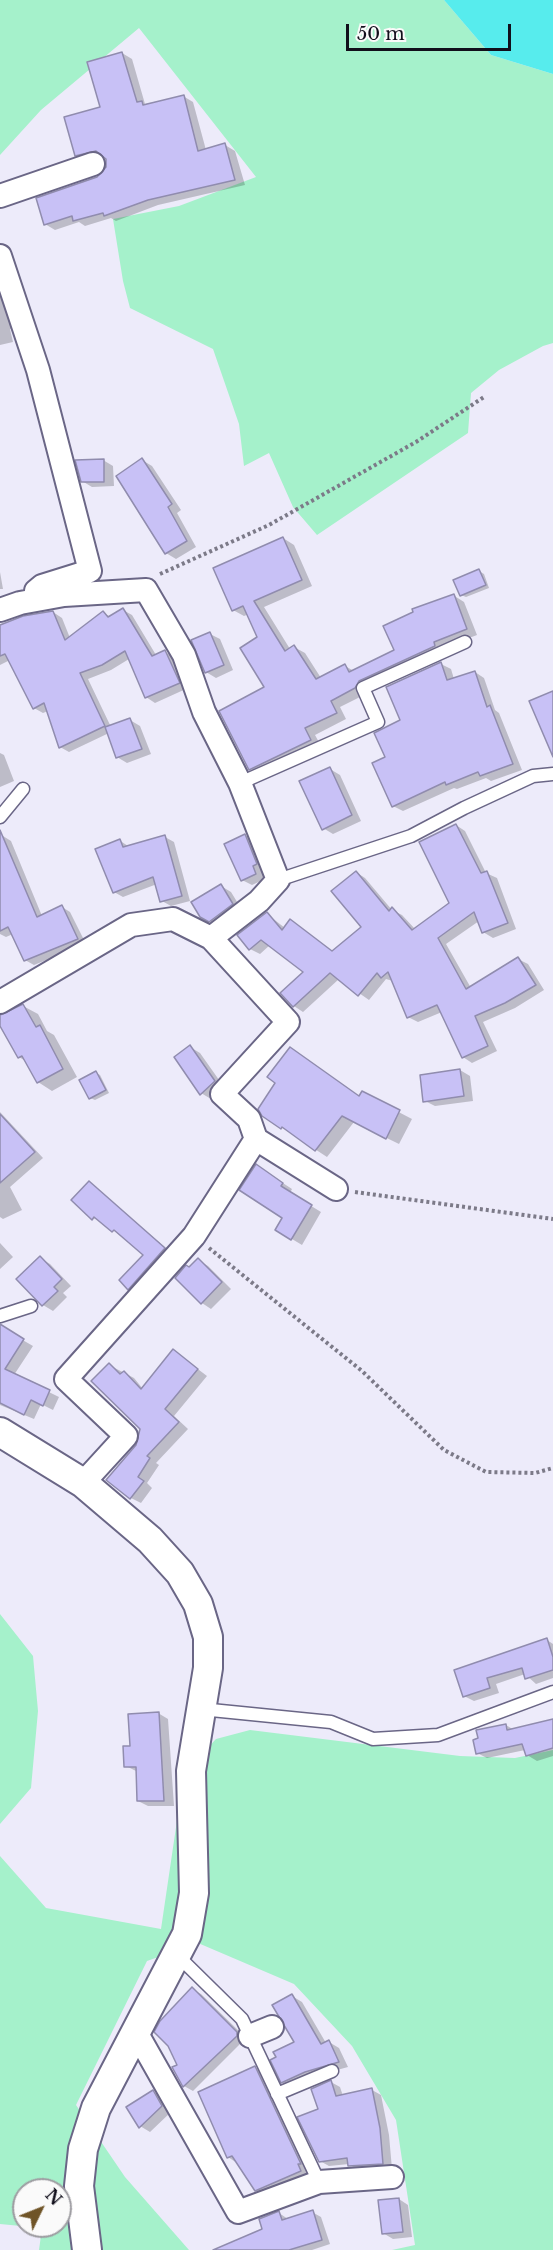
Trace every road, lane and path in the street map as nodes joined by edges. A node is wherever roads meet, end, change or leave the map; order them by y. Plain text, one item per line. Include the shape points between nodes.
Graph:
1 (93, 165) dead end
2 (0, 196) edge
3 (0, 256) edge
4 (484, 397) dead end
5 (146, 590) junction
6 (10, 607) edge
7 (465, 642) dead end
8 (553, 774) edge
9 (240, 783) junction
10 (23, 789) dead end
11 (0, 817) edge
12 (278, 880) junction
13 (211, 938) junction
14 (0, 1002) edge
15 (256, 1139) junction
16 (336, 1188) joint
17 (553, 1219) edge
18 (194, 1236) junction
19 (31, 1306) dead end
20 (0, 1316) edge
21 (0, 1432) edge
22 (553, 1468) edge
23 (83, 1483) junction
24 (553, 1692) edge
25 (201, 1709) junction
26 (177, 1955) junction
27 (272, 2027) dead end
28 (136, 2032) junction
29 (250, 2036) junction
30 (332, 2071) dead end
31 (277, 2094) junction
32 (392, 2177) dead end
33 (319, 2182) junction
34 (87, 2250) edge

1 - 2 street
3 - 6 street via 38,370 90,571 42,586
4 - 5 path via 416,442 268,525 162,573
5 - 6 street via 64,596
5 - 9 street via 184,656 204,712
7 - 9 lane via 363,688 378,722
8 - 12 lane via 533,776 411,836
9 - 12 street
10 - 11 lane
12 - 13 street via 259,901
13 - 14 street via 173,919 131,925
13 - 15 street via 288,1022 222,1094 249,1119
15 - 16 street
15 - 18 street
16 - 17 path
18 - 22 path via 362,1371 444,1450 486,1472 535,1473
18 - 23 street via 66,1379 126,1436
19 - 20 lane
21 - 23 street
23 - 25 street via 150,1540 180,1573 198,1604 208,1637
24 - 25 lane via 438,1735 395,1738 373,1739 331,1722
25 - 26 street via 191,1772 194,1893 187,1934
26 - 28 street
26 - 29 lane via 242,2019
27 - 29 street
28 - 33 street via 238,2212
28 - 34 street via 96,2108 83,2150 80,2186
29 - 31 lane
30 - 31 lane
31 - 33 lane
32 - 33 street

